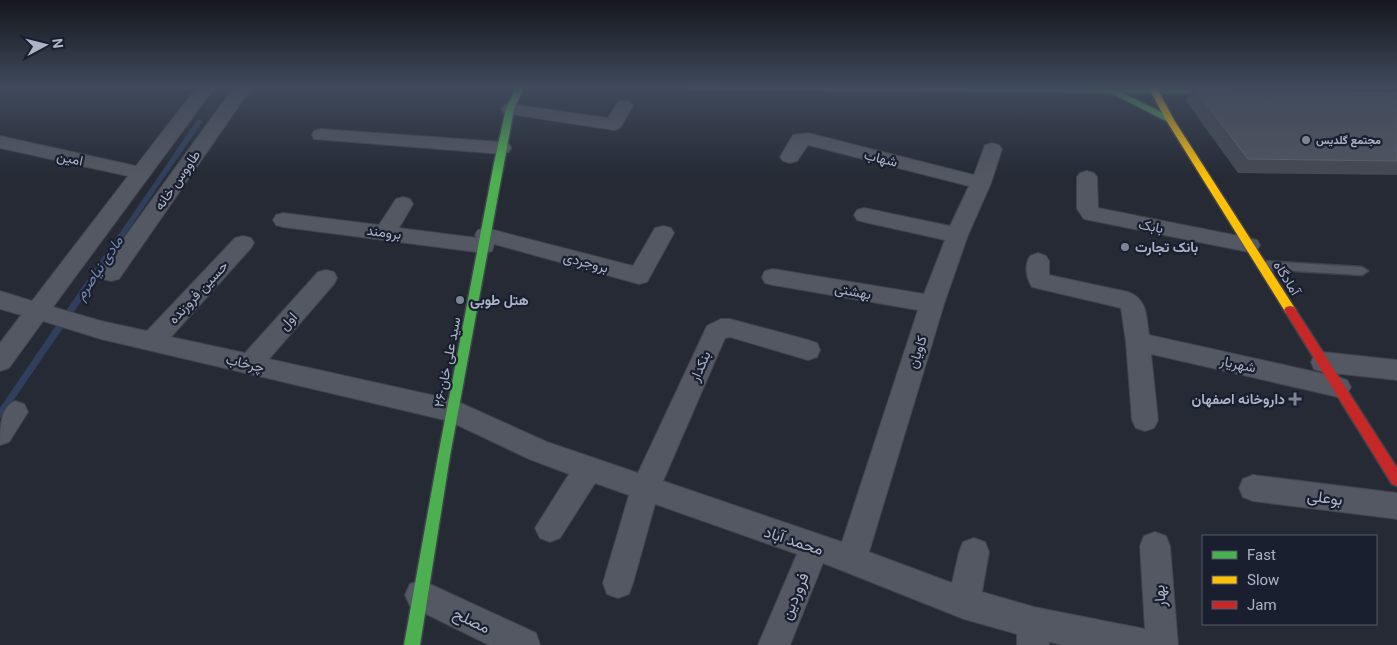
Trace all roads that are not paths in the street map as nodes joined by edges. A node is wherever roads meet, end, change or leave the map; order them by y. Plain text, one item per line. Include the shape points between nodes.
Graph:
1 (183, 117) edge
2 (222, 117) edge
3 (508, 117) edge
4 (553, 117) edge
5 (618, 117) edge
6 (1164, 117) edge
7 (1168, 117) edge
8 (1170, 120) junction
9 (321, 135) dead end
10 (0, 142) edge
11 (502, 148) junction
12 (992, 149) dead end
13 (790, 157) dead end
14 (140, 173) junction
15 (1087, 177) dead end
16 (981, 183) junction
17 (403, 204) dead end
18 (864, 215) dead end
19 (283, 220) dead end
20 (385, 233) junction
21 (664, 233) dead end
22 (957, 235) junction
23 (485, 241) junction
24 (243, 243) dead end
25 (1249, 245) junction
26 (1038, 261) dead end
27 (1262, 265) junction
28 (1362, 271) dead end
29 (111, 273) dead end
30 (773, 277) dead end
31 (326, 278) dead end
32 (0, 300) edge
33 (932, 304) junction
34 (38, 312) junction
35 (152, 342) junction
36 (1138, 342) junction
37 (808, 350) dead end
38 (0, 362) edge
39 (1323, 362) junction
40 (250, 364) junction
41 (1397, 370) edge
42 (1338, 386) junction
43 (454, 411) junction
44 (14, 412) dead end
45 (1145, 420) dead end
46 (0, 434) edge
47 (1387, 450) edge
48 (588, 469) junction
49 (1397, 480) edge
50 (1254, 488) dead end
51 (645, 489) junction
52 (1397, 506) edge
53 (550, 528) dead end
54 (1155, 546) dead end
55 (815, 547) junction
56 (974, 552) dead end
57 (851, 560) junction
58 (618, 583) dead end
59 (420, 595) junction
60 (964, 603) junction
61 (1034, 634) edge
62 (412, 645) edge
63 (524, 645) edge
64 (774, 645) edge
65 (1143, 645) edge
66 (1162, 645) edge

1 - 14 street
2 - 29 street, طاووس خانه
3 - 11 main road, ۲۶-سید علی خان
4 - 5 street via 612,128
6 - 8 main road
7 - 8 main road, آمادگاه
8 - 25 main road, آمادگاه
9 - 11 street
10 - 14 street, امین
11 - 23 main road, ۲۶-سید علی خان
12 - 16 street, کاویان
13 - 16 street, شهاب via 800,139 808,139
14 - 34 street
15 - 25 street, بابک via 1087,209 1092,214
16 - 22 street, کاویان
17 - 20 street
18 - 22 street
19 - 20 street, برومند via 351,237
20 - 23 street, برومند
21 - 23 street, بروجردی via 639,276
22 - 33 street, کاویان
23 - 43 main road, ۲۶-سید علی خان
24 - 35 street, حسین فروزنده
25 - 27 main road, آمادگاه
26 - 36 street via 1040,281 1131,302
27 - 28 lane
27 - 39 main road, آمادگاه
30 - 33 street, بهشتی
31 - 40 street, اول
32 - 34 street, چرخاب
33 - 57 street, کاویان
34 - 35 street, چرخاب
34 - 38 street
35 - 40 street, چرخاب
36 - 42 street, شهریار
36 - 45 street
37 - 51 street, بنکدار via 730,328 720,328 715,332
39 - 41 street
39 - 42 main road, آمادگاه
40 - 43 street, چرخاب
42 - 47 main road, آمادگاه
43 - 48 street, محمد آباد via 539,451
43 - 59 main road, ۲۶-سید علی خان
44 - 46 street
47 - 49 main road, آمادگاه
48 - 51 street, محمد آباد
48 - 53 street
50 - 52 street, بوعلی
51 - 55 street, محمد آباد
51 - 58 street
54 - 66 street, بهار
55 - 57 street, محمد آباد
55 - 64 street, فروردین
56 - 60 street
57 - 60 street, محمد آباد
59 - 62 main road, ۲۶-سید علی خان
59 - 63 street, مصلح
60 - 61 street, محمد آباد
61 - 65 street, محمد آباد

